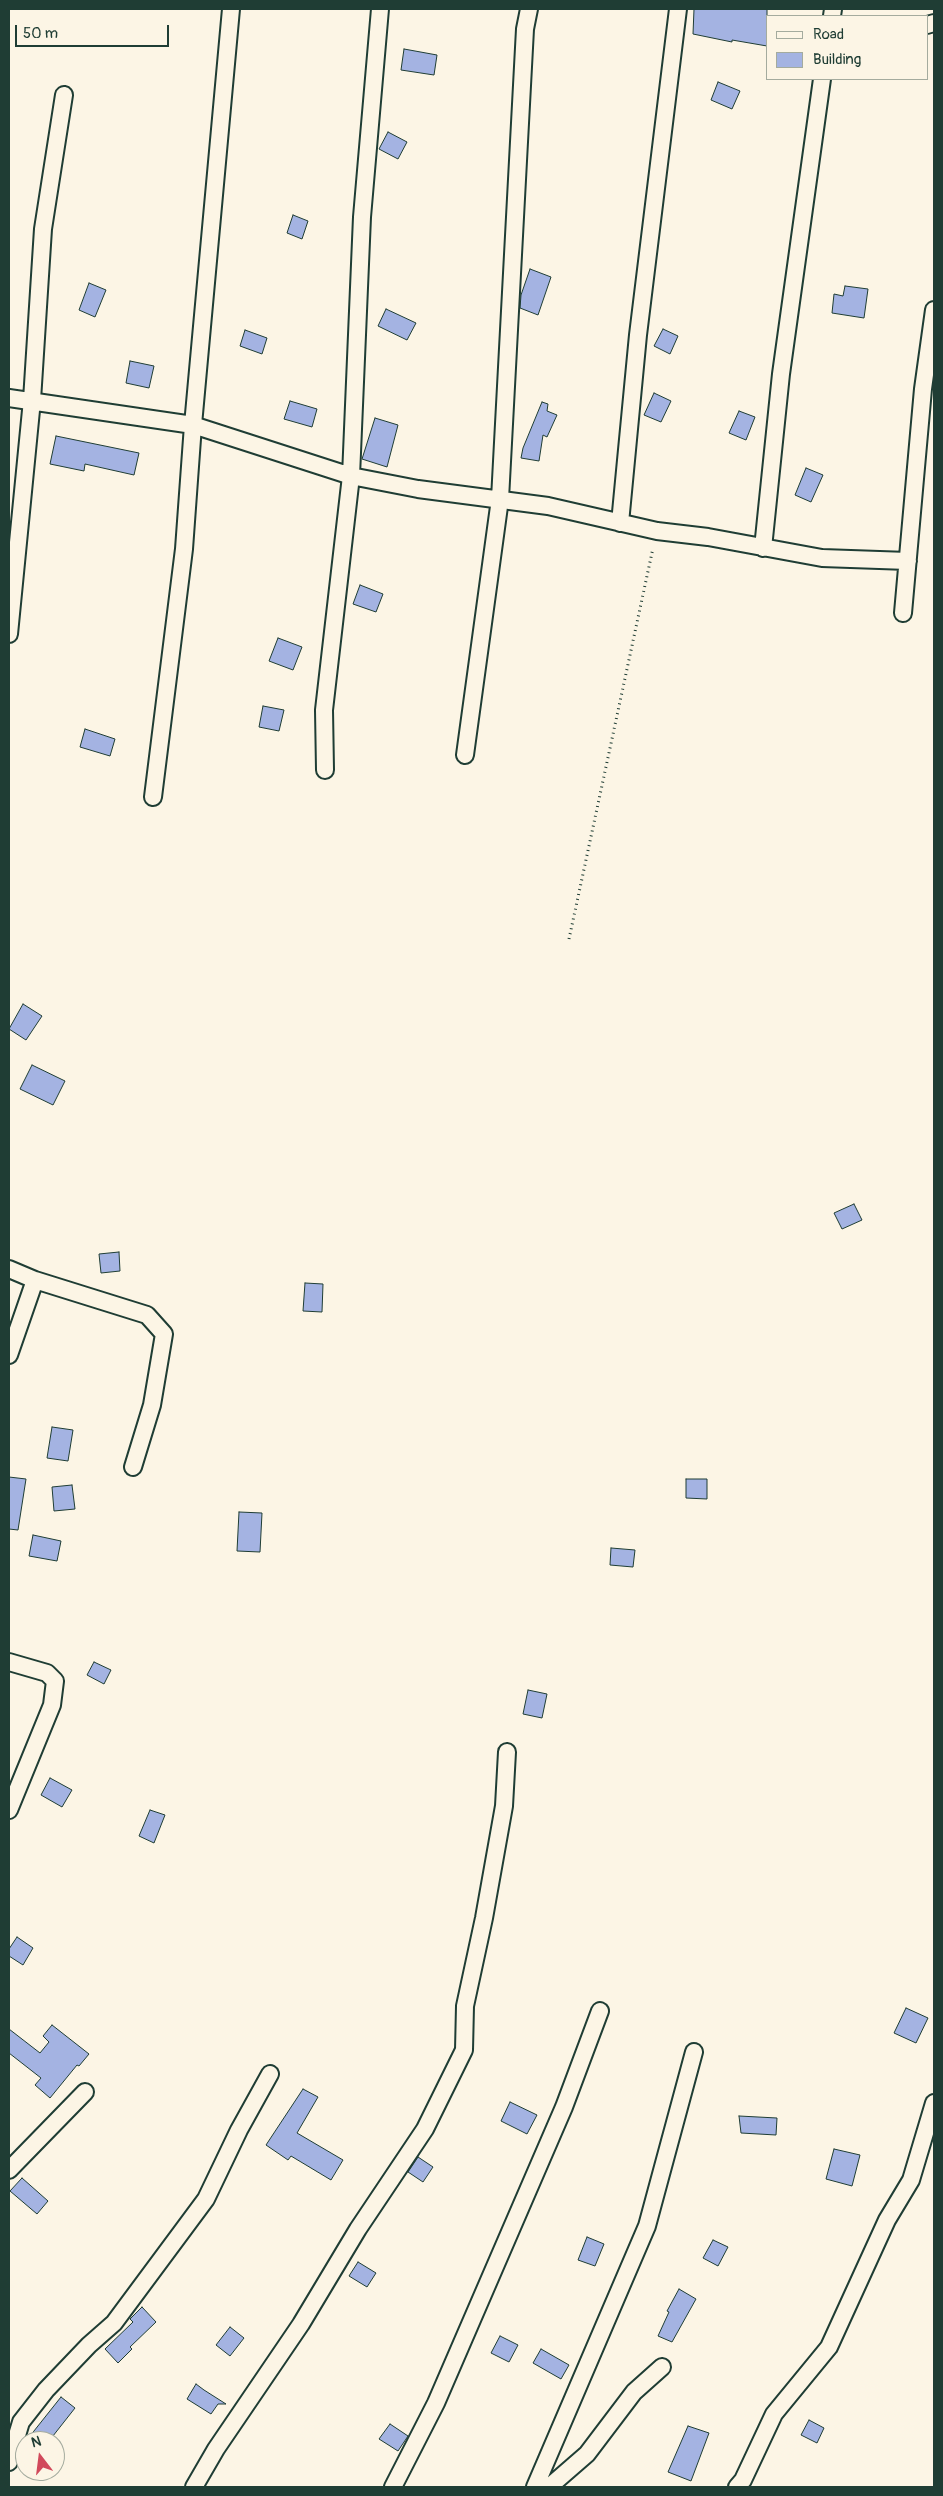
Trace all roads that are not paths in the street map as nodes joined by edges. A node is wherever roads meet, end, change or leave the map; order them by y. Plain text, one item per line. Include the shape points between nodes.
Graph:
1 (231, 9) edge
2 (380, 9) edge
3 (529, 9) edge
4 (678, 9) edge
5 (822, 80) edge
6 (64, 95) dead end
7 (934, 310) edge
8 (9, 398) edge
9 (32, 400) junction
10 (192, 425) junction
11 (351, 476) junction
12 (500, 499) junction
13 (620, 523) junction
14 (763, 548) junction
15 (908, 561) junction
16 (903, 613) dead end
17 (9, 634) edge
18 (465, 755) dead end
19 (325, 770) dead end
20 (152, 797) dead end
21 (9, 1269) edge
22 (35, 1280) junction
23 (9, 1355) edge
24 (133, 1467) dead end
25 (9, 1662) edge
26 (507, 1752) dead end
27 (9, 1810) edge
28 (600, 2011) dead end
29 (694, 2052) dead end
30 (270, 2074) dead end
31 (85, 2092) dead end
32 (934, 2103) edge
33 (9, 2170) edge
34 (662, 2367) dead end
35 (9, 2462) edge
36 (194, 2487) edge
37 (393, 2487) edge
38 (535, 2487) edge
39 (549, 2487) edge
40 (737, 2487) edge

1 - 10 street
2 - 11 street via 362,217
3 - 12 street via 525,29
4 - 13 street via 638,335
5 - 14 street via 781,374
6 - 9 street via 42,229
7 - 15 street via 923,389
8 - 9 street
9 - 10 street
9 - 17 street
10 - 11 street
10 - 20 street via 184,549
11 - 12 street via 418,489
11 - 19 street via 324,710
12 - 13 street via 548,506
12 - 18 street
13 - 14 street
14 - 15 street via 822,558
15 - 16 street
21 - 22 street
22 - 23 street
22 - 24 street via 146,1315 164,1334 152,1405
25 - 27 street via 47,1673 56,1681 52,1705
26 - 36 street via 504,1806 464,2006 464,2050 425,2129
28 - 37 street via 564,2107 440,2394
29 - 38 street via 647,2226
30 - 35 street via 206,2199 114,2324 46,2390 21,2422
31 - 33 street
32 - 40 street via 911,2180 887,2220 829,2346 774,2414
34 - 39 street via 634,2392 586,2454

